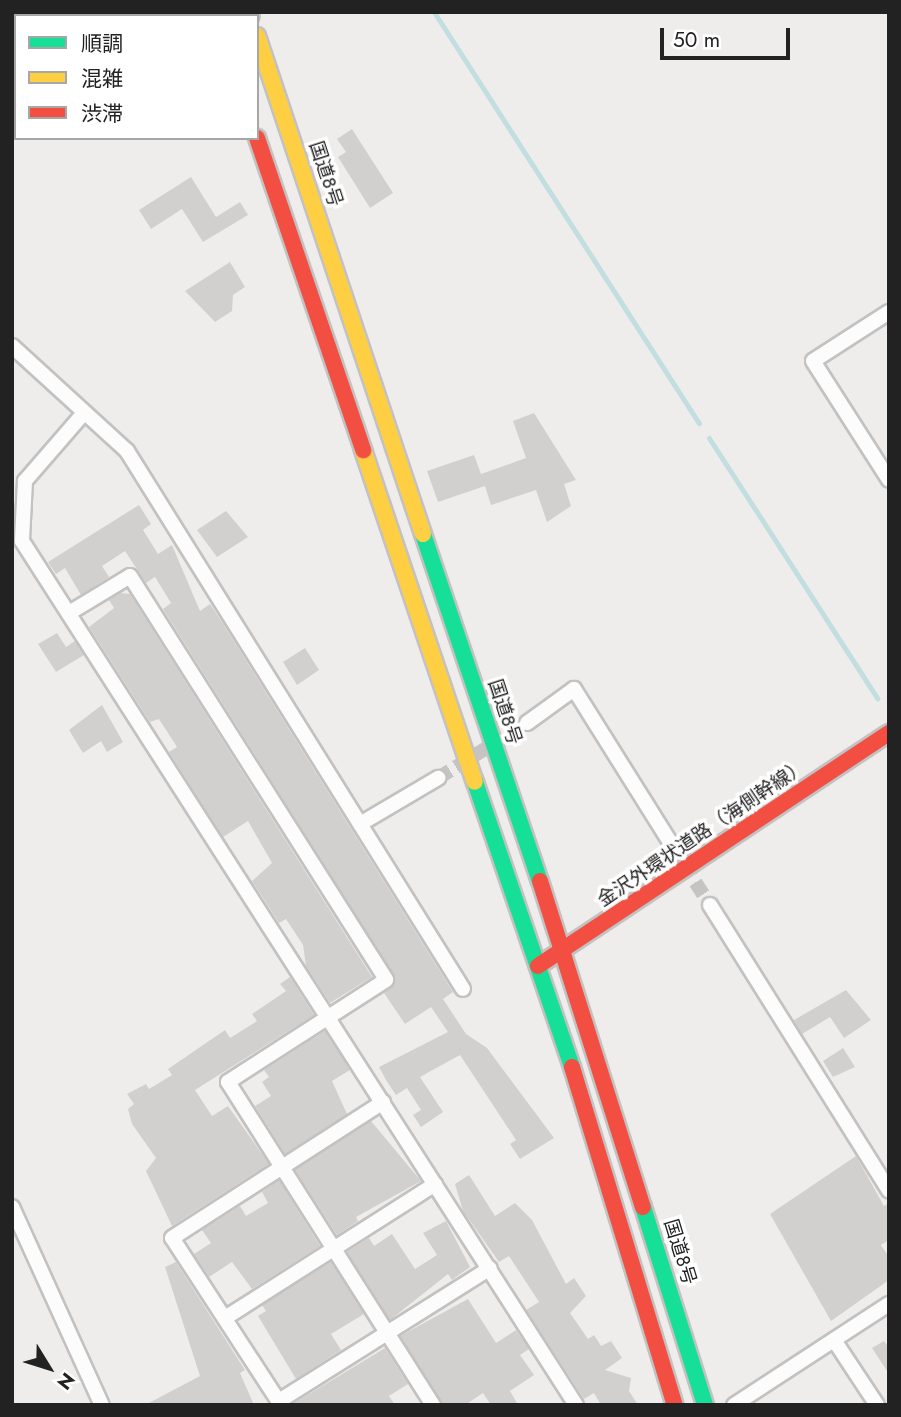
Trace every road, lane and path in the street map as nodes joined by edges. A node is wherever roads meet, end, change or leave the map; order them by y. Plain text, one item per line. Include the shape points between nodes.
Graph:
1 (259, 42) edge
2 (258, 140) edge
3 (889, 312) edge
4 (12, 346) edge
5 (83, 414) junction
6 (889, 480) edge
7 (69, 613) junction
8 (527, 723) tunnel mouth
9 (889, 733) edge
10 (438, 778) tunnel mouth
11 (360, 824) junction
12 (673, 846) tunnel mouth
13 (710, 905) tunnel mouth
14 (564, 951) junction
15 (538, 966) junction
16 (463, 989) dead end
17 (329, 1018) junction
18 (383, 1102) junction
19 (280, 1166) junction
20 (435, 1184) junction
21 (889, 1190) edge
22 (12, 1207) edge
23 (332, 1248) junction
24 (490, 1268) junction
25 (889, 1304) edge
26 (225, 1318) junction
27 (386, 1333) junction
28 (834, 1340) junction
29 (748, 1400) edge
30 (280, 1403) edge
31 (102, 1405) edge
32 (433, 1405) edge
33 (576, 1405) edge
34 (675, 1405) edge
35 (705, 1405) edge
36 (734, 1405) edge
37 (877, 1405) edge

1 - 14 main road, 国道8号
2 - 15 main road
3 - 6 street via 813,361
4 - 5 street
5 - 7 street via 25,481 22,541
5 - 11 street via 127,451
7 - 17 street
7 - 17 street via 130,576 386,980
8 - 12 street via 574,689
9 - 14 main road, 金沢外環状道路（海側幹線）
10 - 11 street
11 - 16 street
13 - 21 street
14 - 15 main road, 金沢外環状道路（海側幹線）
14 - 35 main road, 国道8号
15 - 34 main road via 607,1170
17 - 18 street
17 - 19 street via 228,1082
18 - 19 street
18 - 20 street
19 - 23 street
19 - 26 street via 172,1238
20 - 23 street
20 - 24 street
22 - 31 street
23 - 26 street
23 - 27 street
24 - 27 street
24 - 33 street
25 - 28 street
26 - 30 street
27 - 30 street
27 - 32 street
28 - 29 street
28 - 37 street
29 - 36 street

